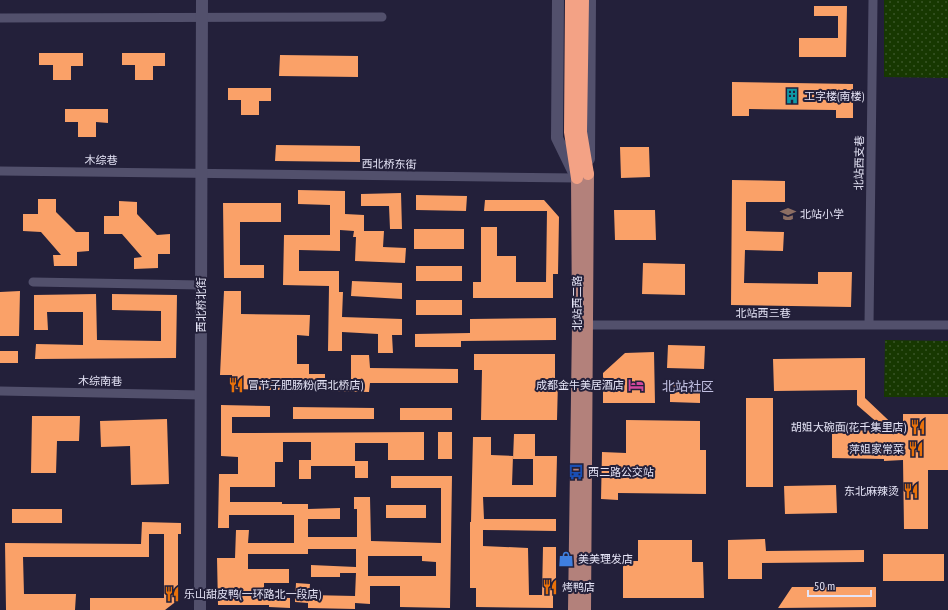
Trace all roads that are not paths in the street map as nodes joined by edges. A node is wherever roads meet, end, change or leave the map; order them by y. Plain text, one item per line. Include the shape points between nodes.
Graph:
1 (202, 0) edge
2 (558, 0) edge
3 (571, 0) edge
4 (583, 0) edge
5 (590, 0) edge
6 (872, 0) edge
7 (382, 17) dead end
8 (0, 18) edge
9 (202, 18) junction
10 (0, 171) edge
11 (202, 173) junction
12 (588, 174) junction
13 (576, 178) junction
14 (33, 282) dead end
15 (201, 285) junction
16 (583, 325) junction
17 (869, 325) junction
18 (948, 326) edge
19 (0, 391) edge
20 (200, 395) junction
21 (200, 610) edge
22 (574, 610) edge
23 (585, 610) edge

1 - 9 street, 西北桥北街
2 - 13 street, 北站西二路 via 557,138
3 - 13 highway via 570,132
4 - 12 highway via 581,132
5 - 12 street, 北站西二路
6 - 17 street, 北站西支巷
7 - 9 street
8 - 9 street
9 - 11 street, 西北桥北街
10 - 11 street, 木综巷
11 - 13 street, 西北桥东街
11 - 15 street, 西北桥北街
12 - 16 main road, 北站西二路
13 - 16 main road, 北站西二路
14 - 15 street
15 - 20 street, 西北桥北街
16 - 17 street, 北站西三巷
16 - 22 main road, 北站西二路
16 - 23 main road, 北站西二路
17 - 18 street, 北站西三巷
19 - 20 street, 木综南巷
20 - 21 street, 西北桥北街

